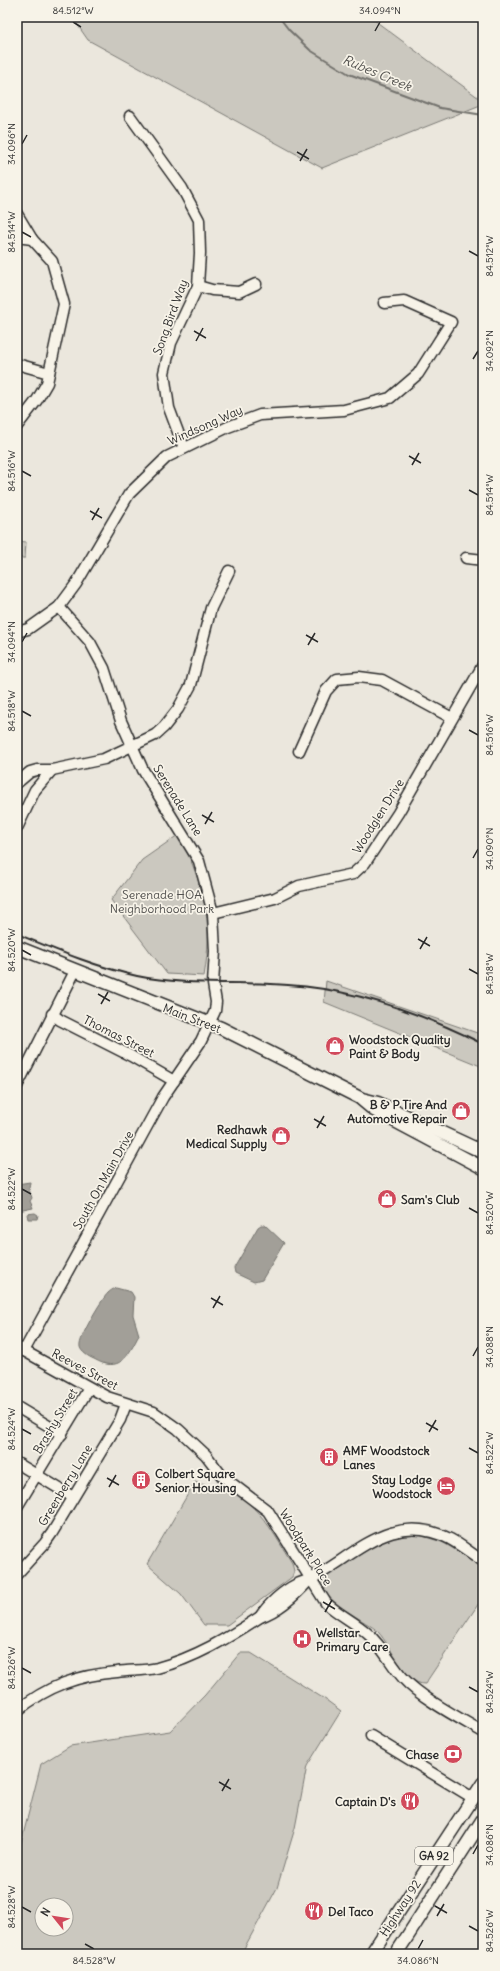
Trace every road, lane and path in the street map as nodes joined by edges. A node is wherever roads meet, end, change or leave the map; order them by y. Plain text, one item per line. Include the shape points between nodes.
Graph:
1 (130, 116) dead end
2 (17, 214) edge
3 (17, 237) edge
4 (32, 239) junction
5 (256, 284) dead end
6 (198, 286) junction
7 (384, 303) dead end
8 (17, 364) edge
9 (49, 373) junction
10 (17, 426) edge
11 (184, 448) junction
12 (466, 558) dead end
13 (483, 560) edge
14 (229, 571) dead end
15 (59, 607) junction
16 (17, 632) edge
17 (483, 665) edge
18 (452, 718) junction
19 (132, 747) junction
20 (299, 751) dead end
21 (52, 770) junction
22 (17, 783) edge
23 (17, 828) edge
24 (213, 913) junction
25 (17, 947) edge
26 (75, 971) junction
27 (52, 1014) junction
28 (209, 1024) junction
29 (174, 1081) junction
30 (17, 1086) edge
31 (362, 1099) junction
32 (483, 1152) edge
33 (483, 1168) edge
34 (20, 1349) edge
35 (89, 1388) junction
36 (126, 1404) junction
37 (17, 1407) edge
38 (62, 1434) junction
39 (17, 1463) edge
40 (37, 1476) junction
41 (232, 1485) joint
42 (73, 1497) junction
43 (17, 1507) edge
44 (483, 1561) edge
45 (17, 1574) edge
46 (310, 1579) junction
47 (17, 1711) edge
48 (483, 1732) edge
49 (371, 1736) dead end
50 (483, 1783) edge
51 (473, 1798) junction
52 (483, 1819) edge
53 (371, 1954) edge
54 (396, 1954) edge

1 - 6 street, Song Bird Way via 182,188 198,220
2 - 4 street
3 - 4 street
4 - 9 street via 52,261 64,304
5 - 6 street via 239,292
6 - 11 street, Song Bird Way via 172,343 164,373 169,408
7 - 11 street, Windsong Way via 404,301 451,322 418,374 390,398 344,410 260,416 228,427
8 - 9 street
9 - 10 street via 47,383 37,400
11 - 15 street, Windsong Way via 167,457 129,494 76,584
12 - 13 street
14 - 19 street via 210,608 195,672 186,696 164,727
15 - 16 street, Windsong Way via 28,630
15 - 19 street, Serenade Lane via 90,642 104,668
17 - 18 street, Woodglen Drive
18 - 20 street via 382,680 359,677 337,679 326,691
18 - 24 street, Woodglen Drive via 398,813 365,863 353,874 299,886 275,898
19 - 21 street via 90,763
19 - 24 street, Serenade Lane via 149,781 199,861
21 - 22 street via 30,772
21 - 23 street via 35,790
24 - 28 street, Serenade Lane via 213,984 216,1002
25 - 26 main road, Main Street
26 - 27 street
26 - 28 main road, Main Street
27 - 29 street, Thomas Street via 66,1024 158,1070
27 - 30 street
28 - 29 street, South On Main Drive via 197,1049
28 - 31 main road, Main Street via 230,1032
29 - 34 street, South On Main Drive
31 - 32 main road, Main Street via 378,1103
31 - 33 main road, Main Street via 374,1110
34 - 35 street, Reeves Street
35 - 36 street, Reeves Street
35 - 38 street, Brashy Street
36 - 41 street, Reeves Street via 146,1408 162,1417 202,1451
36 - 42 street, Greenberry Lane via 120,1420
37 - 38 street
38 - 40 street, Brashy Street
39 - 40 street
40 - 42 street
40 - 43 street, Brashy Street
41 - 46 street, Woodpark Place via 248,1494 268,1511
42 - 45 street, Greenberry Lane via 45,1543
44 - 46 street via 450,1539 430,1531 408,1530 385,1534
46 - 47 street via 296,1585 266,1608 260,1617 205,1650 156,1668 72,1679 52,1687
46 - 48 street, Woodpark Place via 326,1603 338,1614 358,1625 381,1646 405,1681
49 - 51 street
50 - 51 main road, Highway 92 / GA 92
51 - 53 main road, Highway 92 / GA 92
52 - 54 main road, Highway 92 / GA 92

